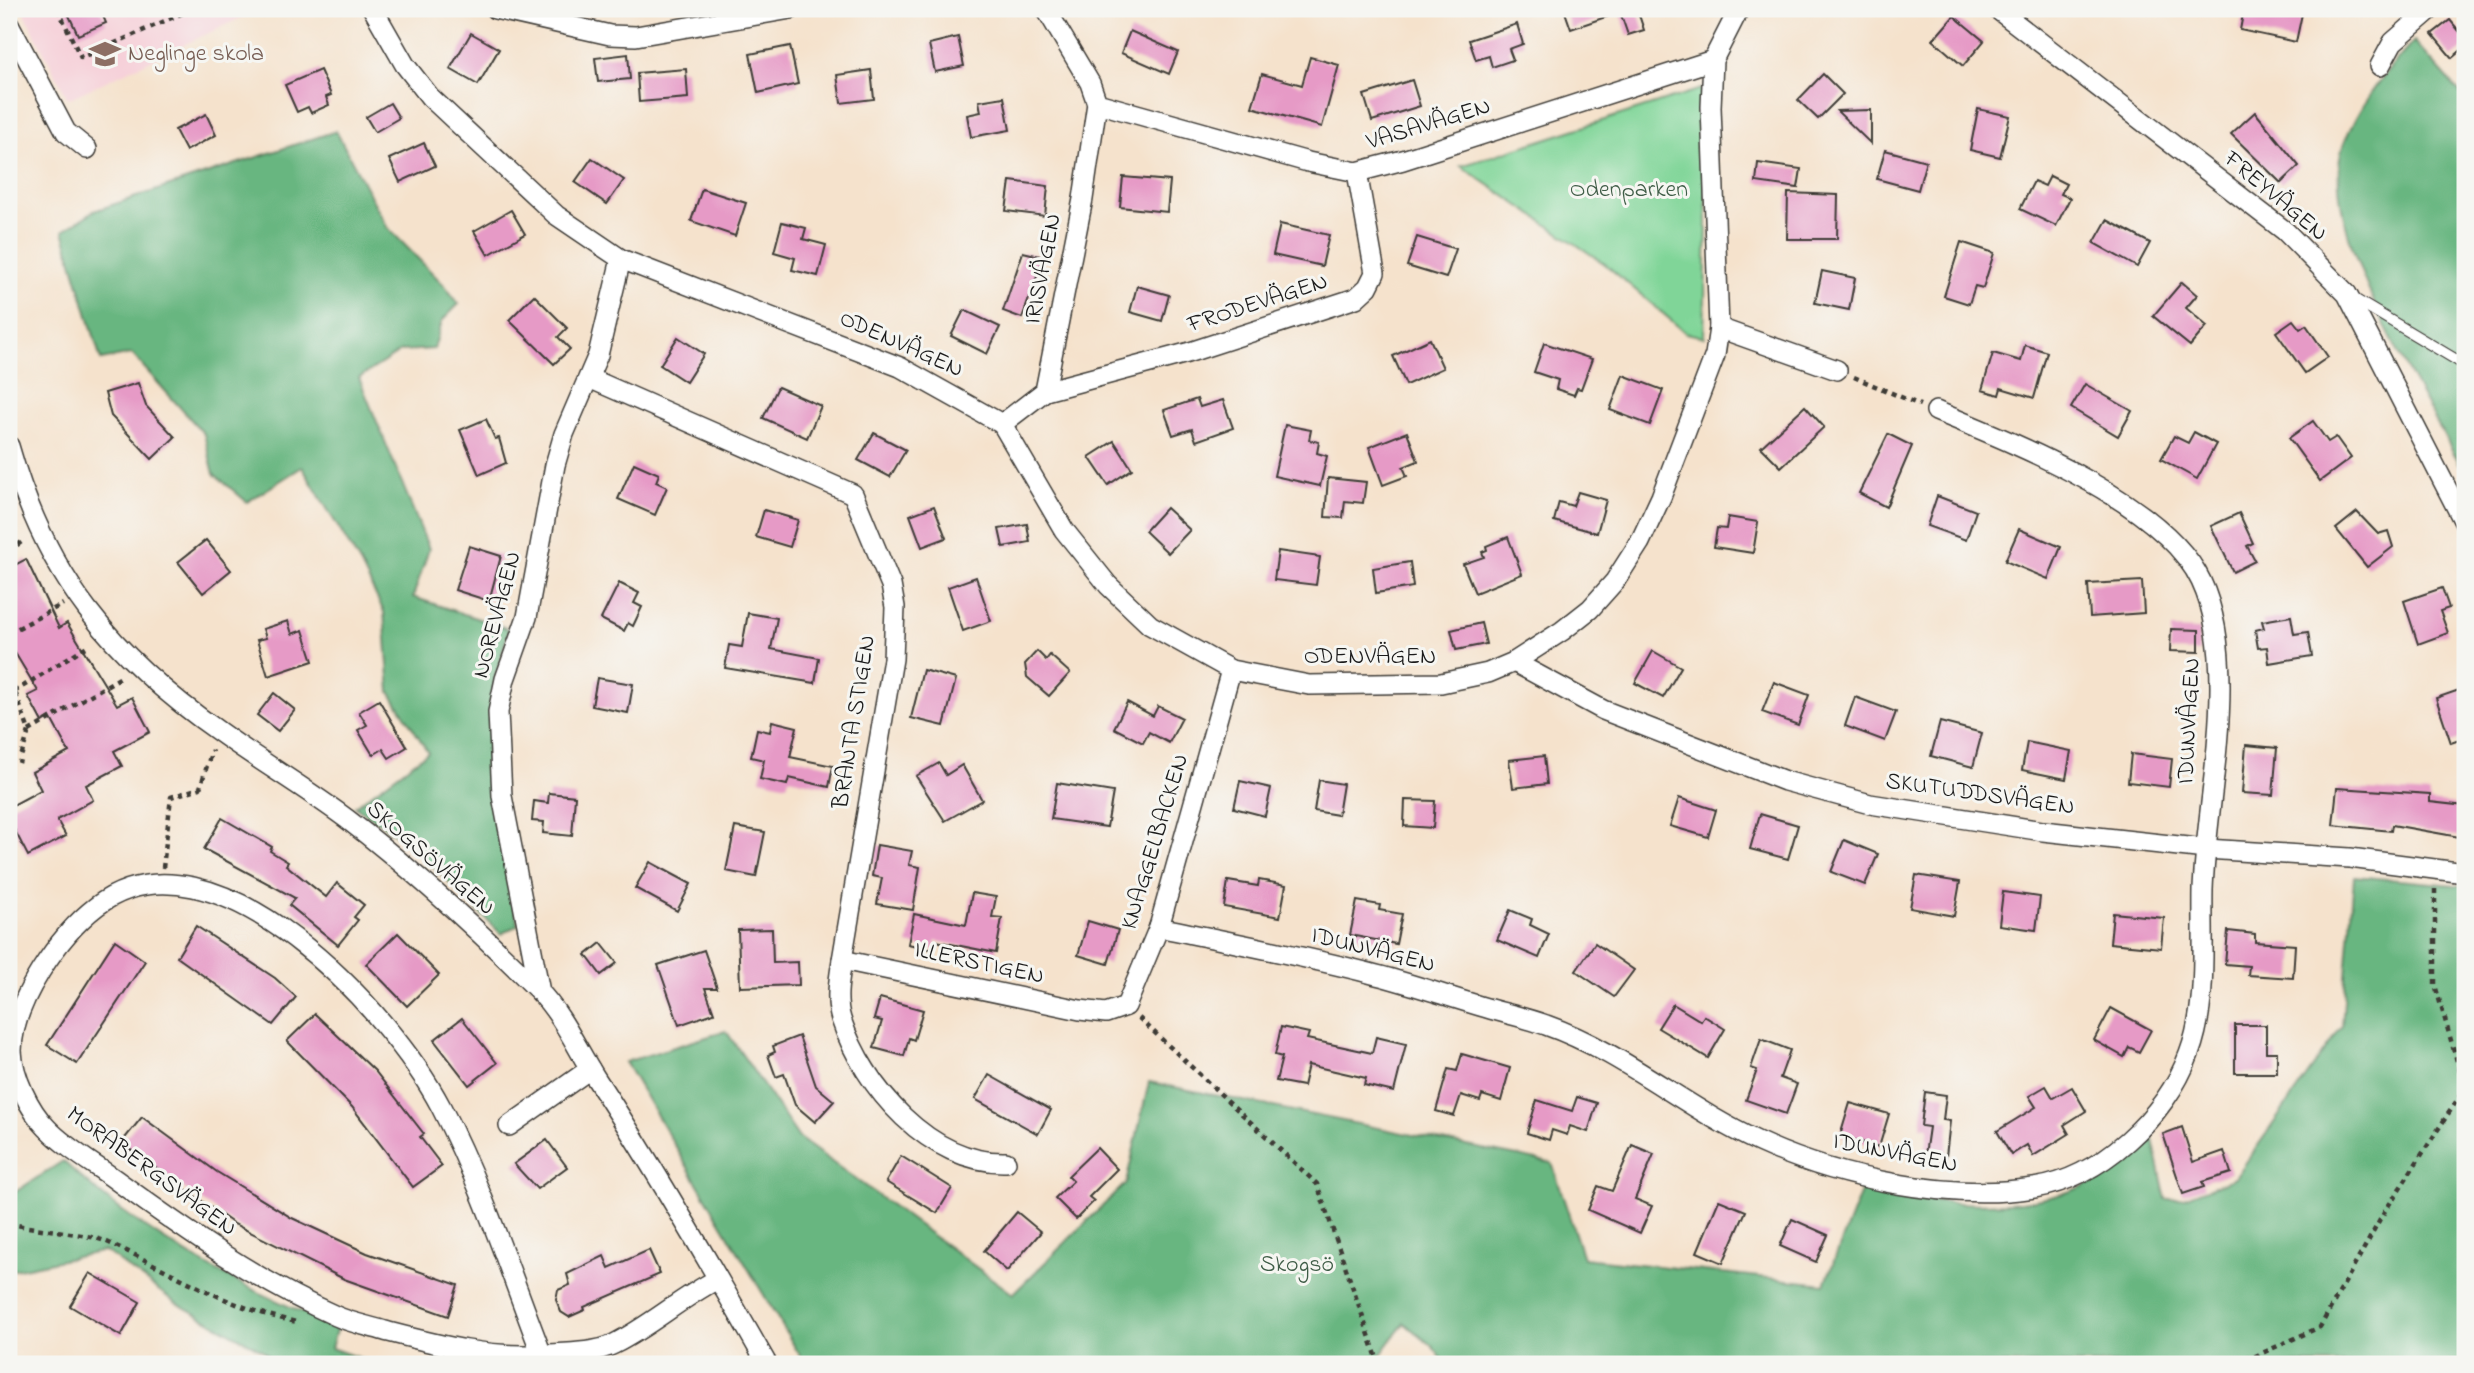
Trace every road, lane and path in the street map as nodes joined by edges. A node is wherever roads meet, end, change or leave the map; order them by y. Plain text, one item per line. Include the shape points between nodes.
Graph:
1 (58, 9) edge
2 (192, 9) edge
3 (373, 9) edge
4 (495, 9) edge
5 (791, 9) edge
6 (1046, 9) edge
7 (1739, 9) edge
8 (1997, 9) edge
9 (2431, 9) edge
10 (9, 24) edge
11 (1713, 60) junction
12 (2380, 66) dead end
13 (1097, 103) junction
14 (87, 149) dead end
15 (1357, 172) junction
16 (621, 259) junction
17 (2347, 294) junction
18 (1718, 328) junction
19 (2465, 365) edge
20 (1837, 370) joint
21 (589, 378) junction
22 (1045, 391) junction
23 (1936, 411) joint
24 (1002, 424) junction
25 (9, 446) edge
26 (2465, 524) edge
27 (27, 539) dead end
28 (9, 551) edge
29 (67, 602) dead end
30 (9, 633) edge
31 (93, 642) dead end
32 (1514, 662) junction
33 (1231, 670) junction
34 (9, 675) edge
35 (124, 675) dead end
36 (14, 692) junction
37 (19, 706) junction
38 (9, 709) edge
39 (29, 731) junction
40 (213, 746) dead end
41 (19, 762) dead end
42 (165, 843) dead end
43 (2206, 849) junction
44 (2434, 869) junction
45 (2465, 873) edge
46 (1159, 927) junction
47 (842, 960) junction
48 (540, 992) junction
49 (1126, 1006) junction
50 (590, 1069) junction
51 (2465, 1089) edge
52 (509, 1126) dead end
53 (1006, 1162) dead end
54 (9, 1228) edge
55 (716, 1280) junction
56 (302, 1323) dead end
57 (542, 1355) junction
58 (2240, 1363) edge
59 (767, 1364) edge
60 (1379, 1364) edge
61 (2186, 1364) edge

1 - 2 path via 82,58
3 - 16 street, ODENVÄGEN via 405,65 430,97 556,215
4 - 5 street via 610,35 636,36
6 - 13 street
7 - 11 street, ODENVÄGEN
8 - 17 street, FREYVÄGEN via 2285,231
9 - 12 street via 2393,42
10 - 14 street via 66,132
11 - 15 street, VASAVÄGEN
11 - 18 street, ODENVÄGEN
13 - 15 street, VASAVÄGEN
13 - 22 street, IRISVÄGEN
15 - 22 street, FRODEVÄGEN via 1375,273 1356,298 1187,353
16 - 21 street, NOREVÄGEN
16 - 24 street, ODENVÄGEN via 900,367
17 - 19 lane
17 - 26 street, FREYVÄGEN
18 - 20 street
18 - 32 street, ODENVÄGEN via 1715,355 1640,541 1615,581 1590,609
20 - 23 path
21 - 47 street, BRANTA STIGEN via 841,487 853,494 861,512 891,585 893,659
21 - 48 street, NOREVÄGEN via 555,465 527,617 498,712 502,796
22 - 24 street
23 - 43 street, IDUNVÄGEN via 2034,451 2140,514 2183,551 2202,582 2219,654 2219,712
24 - 33 street, ODENVÄGEN via 1064,530 1108,585 1150,625
25 - 48 street, SKOGSÖVÄGEN via 37,528 110,640 189,709 409,868
27 - 28 path
29 - 30 path
31 - 36 path
32 - 33 street, ODENVÄGEN via 1488,673 1405,686 1309,685
32 - 43 street, SKUTUDDSVÄGEN via 1603,710 1785,781 1870,804
33 - 46 street, KNAGGELBACKEN
34 - 36 path
35 - 39 path
36 - 37 path
37 - 38 path
37 - 39 path
39 - 41 path
40 - 42 path via 200,788 171,797
43 - 44 street, SKUTUDDSVÄGEN via 2350,858
43 - 46 street, IDUNVÄGEN via 2199,1004 2190,1054 2170,1089 2146,1123 2112,1155 2078,1177 2037,1188 1983,1193 1925,1189 1828,1167 1758,1142 1604,1049 1545,1024 1371,973
44 - 45 street, SKUTUDDSVÄGEN
44 - 51 path via 2435,985
46 - 49 street, KNAGGELBACKEN
47 - 49 street, ILLERSTIGEN via 1080,1010 1106,1013
47 - 53 street, BRANTA STIGEN via 841,1018 868,1073 904,1119 953,1153 982,1162
48 - 50 street, SKOGSÖVÄGEN
49 - 60 path via 1317,1184
50 - 52 street
50 - 55 street, SKOGSÖVÄGEN via 636,1139
51 - 58 path via 2385,1211 2320,1327
54 - 56 path via 17,1225 106,1242 220,1299 258,1314
55 - 57 street, MORABERGSVÄGEN via 611,1346
55 - 59 street, SKOGSÖVÄGEN
57 - 57 street, MORABERGSVÄGEN via 465,1352 338,1318 208,1247 46,1128 17,1074 12,1056 14,1025 25,998 84,916 133,889 162,884 196,888 242,903 327,964 393,1038 440,1105
58 - 61 path

